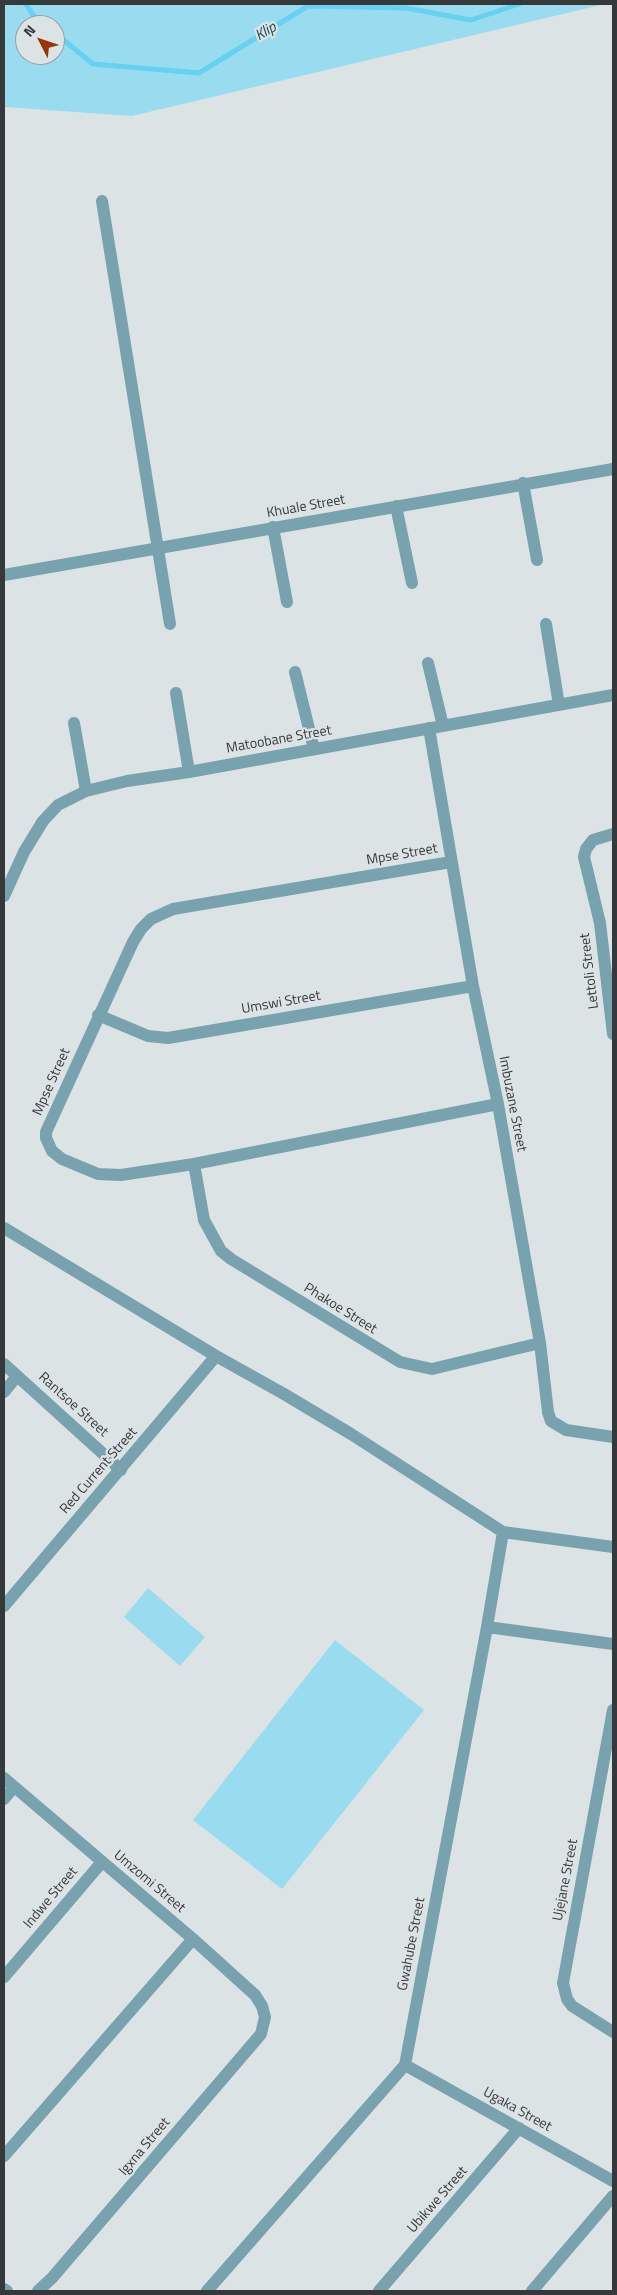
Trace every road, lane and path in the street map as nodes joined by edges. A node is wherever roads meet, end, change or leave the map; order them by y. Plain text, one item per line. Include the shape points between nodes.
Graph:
1 (102, 201) dead end
2 (613, 469) edge
3 (523, 483) junction
4 (396, 506) junction
5 (273, 527) junction
6 (158, 548) junction
7 (537, 560) dead end
8 (4, 575) edge
9 (412, 583) dead end
10 (287, 602) dead end
11 (170, 624) dead end
12 (546, 624) dead end
13 (428, 663) dead end
14 (295, 672) dead end
15 (176, 693) dead end
16 (613, 695) edge
17 (559, 705) junction
18 (74, 723) dead end
19 (442, 726) junction
20 (428, 728) junction
21 (314, 749) junction
22 (189, 772) junction
23 (86, 791) junction
24 (613, 834) edge
25 (451, 862) junction
26 (4, 896) edge
27 (600, 923) junction
28 (613, 924) edge
29 (473, 986) junction
30 (98, 1015) junction
31 (613, 1034) edge
32 (498, 1104) junction
33 (194, 1164) junction
34 (4, 1228) edge
35 (540, 1343) junction
36 (216, 1356) junction
37 (4, 1364) edge
38 (17, 1376) junction
39 (4, 1392) edge
40 (613, 1437) edge
41 (122, 1470) junction
42 (503, 1532) junction
43 (613, 1547) edge
44 (4, 1606) edge
45 (487, 1627) junction
46 (613, 1644) edge
47 (613, 1710) edge
48 (4, 1778) edge
49 (14, 1787) junction
50 (4, 1799) edge
51 (102, 1862) junction
52 (193, 1939) junction
53 (4, 1977) edge
54 (265, 2017) joint
55 (613, 2032) edge
56 (405, 2065) junction
57 (519, 2128) junction
58 (4, 2156) edge
59 (613, 2181) edge
60 (613, 2196) edge
61 (4, 2289) edge
62 (7, 2291) edge
63 (38, 2291) edge
64 (207, 2291) edge
65 (379, 2291) edge
66 (532, 2291) edge

1 - 6 street
2 - 3 street, Khuale Street
3 - 4 street, Khuale Street
3 - 7 street
4 - 5 street, Khuale Street
4 - 9 street
5 - 6 street, Khuale Street
5 - 10 street
6 - 8 street, Khuale Street
6 - 11 street
12 - 17 street
13 - 19 street
14 - 21 street
15 - 22 street
16 - 17 street, Matoobane Street
17 - 19 street, Matoobane Street
18 - 23 street
19 - 20 street, Matoobane Street
20 - 21 street, Matoobane Street
20 - 25 street, Imbuzane Street
21 - 22 street, Matoobane Street
22 - 23 street, Matoobane Street
23 - 26 street, Matoobane Street via 58,805 39,826
24 - 27 street, Lettoli Street via 593,840 584,857
25 - 29 street, Imbuzane Street
25 - 30 street, Mpse Street via 158,914 133,942
27 - 28 street
27 - 31 street, Lettoli Street
29 - 30 street, Umswi Street via 168,1038 148,1036
29 - 32 street, Imbuzane Street
30 - 33 street, Mpse Street via 46,1132 47,1144 62,1159 86,1170 110,1175
32 - 33 street, Mpse Street
32 - 35 street, Imbuzane Street
33 - 35 street, Phakoe Street via 204,1220 222,1251 400,1362 432,1369
34 - 36 street
35 - 40 street, Imbuzane Street via 551,1421 566,1430
36 - 41 street, Red Current Street
36 - 42 street via 351,1434
37 - 38 street, Rantsoe Street
38 - 39 street
38 - 41 street, Rantsoe Street
41 - 44 street, Red Current Street
42 - 43 street
42 - 45 street, Gwahube Street
45 - 46 street
45 - 56 street, Gwahube Street
47 - 55 street, Ujejane Street via 563,1983 572,2006
48 - 49 street, Umzomi Street
49 - 50 street
49 - 51 street, Umzomi Street
51 - 52 street, Umzomi Street
51 - 53 street, Indwe Street
52 - 54 street, Umzomi Street via 255,1995
52 - 58 street
54 - 63 street, Igxna Street via 261,2034
56 - 57 street, Ugaka Street
56 - 64 street
57 - 59 street, Ugaka Street
57 - 65 street, Ubikwe Street
60 - 66 street
61 - 62 street

